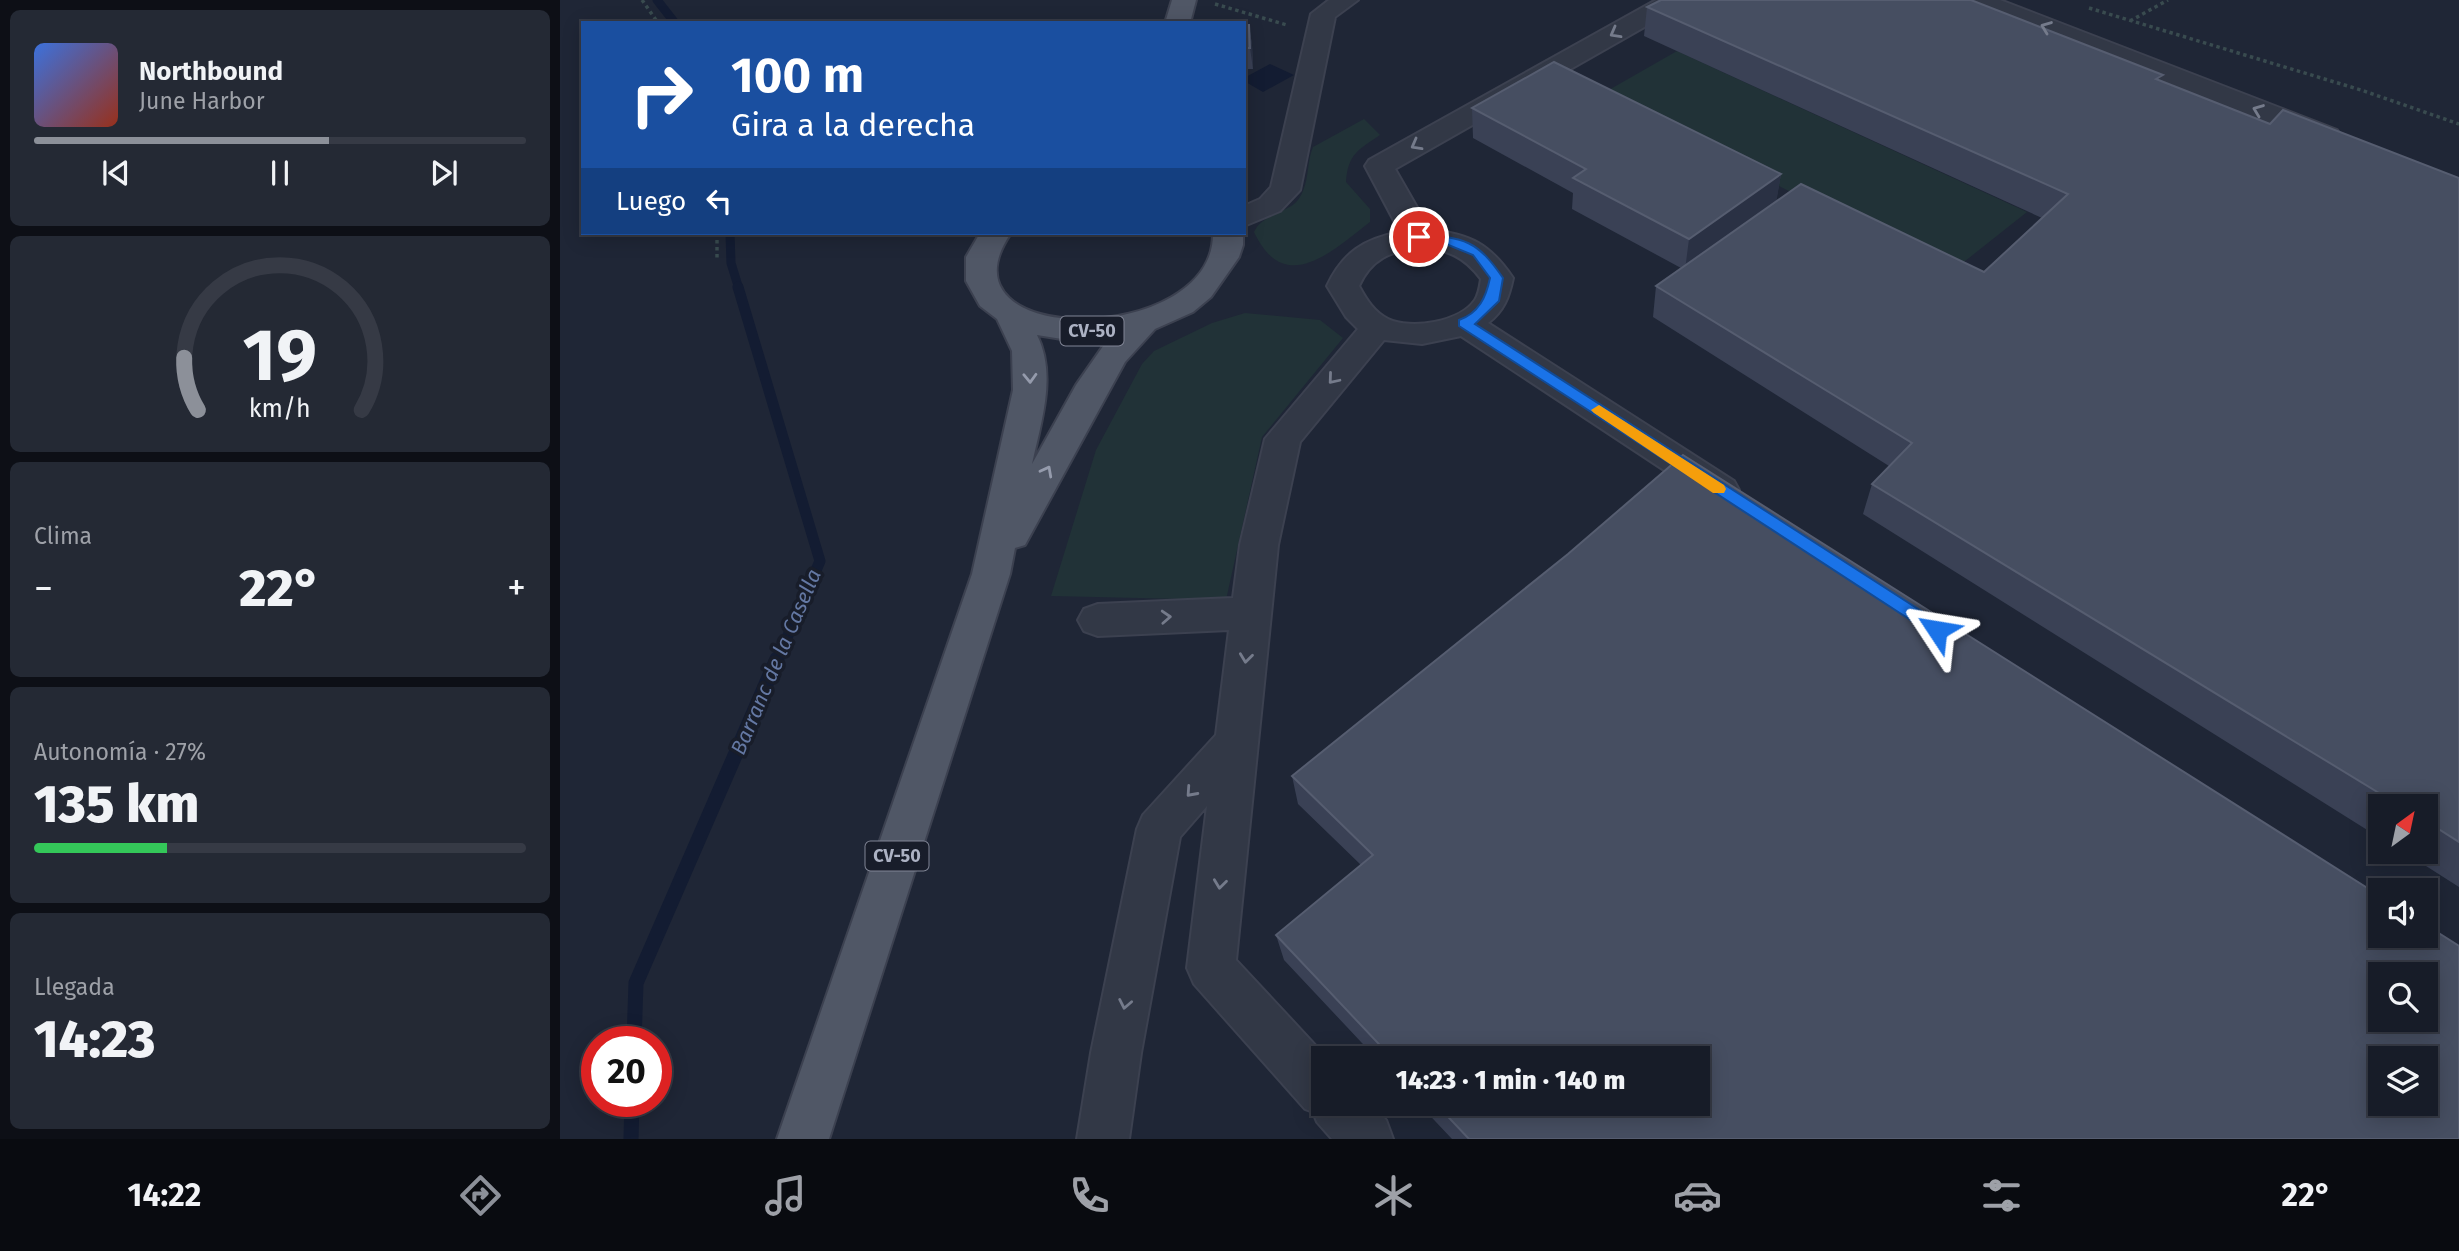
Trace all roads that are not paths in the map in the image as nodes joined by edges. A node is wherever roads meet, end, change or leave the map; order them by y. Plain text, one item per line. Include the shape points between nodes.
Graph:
1 (1184, 0) edge
2 (1346, 0) edge
3 (1674, 0) edge
4 (1978, 0) edge
5 (1178, 21) edge
6 (2347, 144) edge
7 (1246, 216) edge
8 (994, 235) edge
9 (1228, 235) edge
10 (1419, 237) junction
11 (1011, 314) junction
12 (1145, 320) junction
13 (1464, 323) junction
14 (1377, 327) junction
15 (1753, 512) edge
16 (991, 574) junction
17 (1252, 613) junction
18 (1098, 620) dead end
19 (1237, 742) junction
20 (1311, 1078) edge
21 (1346, 1116) edge
22 (803, 1139) edge
23 (1102, 1139) edge
24 (1367, 1139) edge

1 - 5 main road
2 - 7 lane via 1323,14 1285,190 1270,205
3 -> 10 lane via 1379,166
6 -> 4 lane
8 - 11 main road, CV-50 via 984,246 982,288
9 - 12 main road, CV-50 via 1230,248 1209,281 1182,305
10 - 13 lane via 1448,240 1477,252 1497,278 1492,301
10 - 14 lane via 1370,250 1351,266 1343,286 1356,309
11 - 12 main road, CV-50 via 1066,331 1096,331
11 -> 16 main road, CV-50 via 1029,351 1030,390
16 -> 12 main road, CV-50 via 1093,386 1113,354
13 - 14 lane via 1435,333
13 - 15 lane
14 -> 17 lane via 1283,439 1259,545
16 - 22 main road, CV-50
18 -> 17 lane
17 -> 19 lane
19 -> 20 lane via 1211,968
19 -> 23 lane via 1158,829
21 - 24 lane

